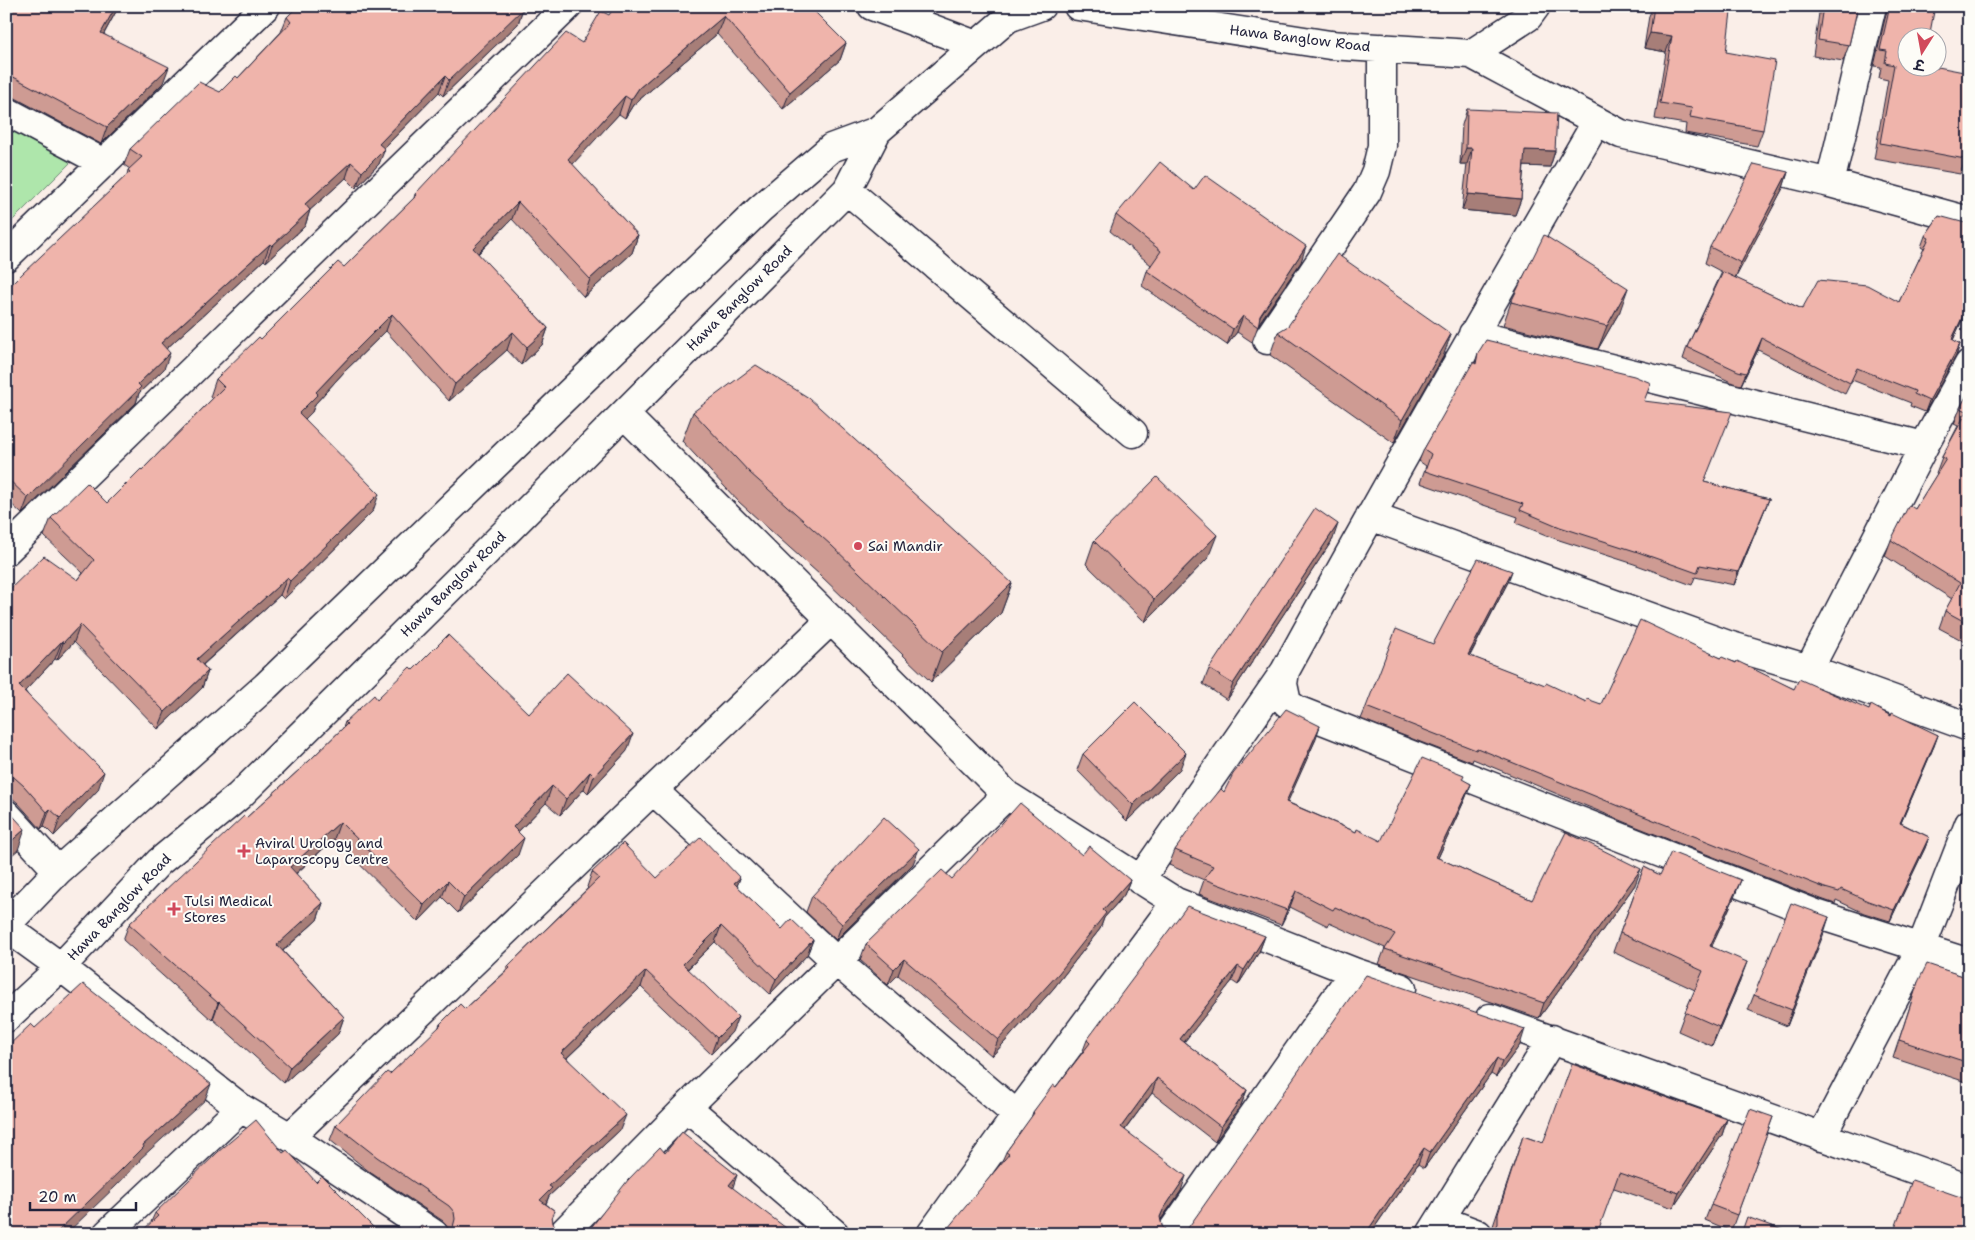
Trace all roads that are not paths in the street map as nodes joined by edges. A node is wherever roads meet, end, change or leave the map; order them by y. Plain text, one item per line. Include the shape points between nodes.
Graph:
1 (568, 6) edge
2 (872, 6) edge
3 (1041, 6) edge
4 (1078, 6) edge
5 (1536, 6) edge
6 (1872, 6) edge
7 (264, 7) edge
8 (1138, 11) edge
9 (976, 45) junction
10 (1382, 48) junction
11 (1471, 54) junction
12 (6, 111) edge
13 (1597, 121) junction
14 (877, 131) junction
15 (104, 163) junction
16 (1830, 184) junction
17 (847, 190) junction
18 (1969, 221) edge
19 (6, 256) edge
20 (1473, 334) junction
21 (1267, 340) dead end
22 (1969, 364) edge
23 (624, 414) junction
24 (1133, 433) dead end
25 (1924, 446) junction
26 (1370, 516) junction
27 (11, 538) edge
28 (831, 620) junction
29 (1809, 669) junction
30 (1285, 671) junction
31 (1969, 728) edge
32 (654, 791) junction
33 (1007, 796) junction
34 (6, 814) edge
35 (1969, 824) edge
36 (58, 871) junction
37 (1140, 880) junction
38 (1176, 902) junction
39 (6, 926) edge
40 (1921, 948) junction
41 (836, 961) junction
42 (1969, 963) edge
43 (62, 967) junction
44 (1354, 972) junction
45 (1430, 998) edge
46 (1468, 1010) edge
47 (6, 1018) edge
48 (1552, 1039) junction
49 (687, 1107) junction
50 (241, 1108) junction
51 (1017, 1115) junction
52 (1821, 1136) junction
53 (290, 1137) junction
54 (1969, 1188) edge
55 (1436, 1227) edge
56 (418, 1230) edge
57 (107, 1234) edge
58 (562, 1234) edge
59 (835, 1234) edge
60 (931, 1234) edge
61 (1170, 1234) edge
62 (1478, 1234) edge

1 - 27 street
2 - 9 street
3 - 9 street, Hawa Banglow Road via 1008,18
4 - 8 street, Hawa Banglow Road
5 - 11 street via 1528,18
6 - 16 street
7 - 15 street
8 - 10 street, Hawa Banglow Road via 1330,45
9 - 14 street, Hawa Banglow Road
10 - 11 street, Hawa Banglow Road
10 - 21 street via 1382,146 1376,171 1367,192
11 - 13 street
12 - 15 street
13 - 16 street via 1621,134
13 - 20 street
14 - 17 street, Hawa Banglow Road
14 - 36 street, Hawa Banglow Road via 831,148 760,208 266,686
15 - 19 street
16 - 18 street
17 - 23 street, Hawa Banglow Road
17 - 24 street
20 - 25 street
20 - 26 street
22 - 25 street
23 - 28 street
23 - 43 street, Hawa Banglow Road via 239,796 159,862
25 - 29 street
26 - 29 street via 1728,645
26 - 30 street
28 - 32 street
28 - 33 street
29 - 31 street
30 - 37 street
30 - 40 street via 1283,684 1287,703 1297,710 1816,914
32 - 41 street
32 - 53 street
33 - 37 street
33 - 41 street
34 - 36 street
35 - 40 street
36 - 39 street, Hawa Banglow Road
37 - 38 street
38 - 44 street
38 - 51 street
39 - 43 street
40 - 42 street
40 - 52 street
41 - 49 street
41 - 51 street
43 - 47 street, Hawa Banglow Road
43 - 50 street
44 - 45 street
44 - 61 street
46 - 48 street
48 - 52 street
48 - 55 street
49 - 58 street
49 - 59 street
50 - 53 street
50 - 57 street
51 - 60 street
52 - 54 street
53 - 56 street
55 - 62 street

